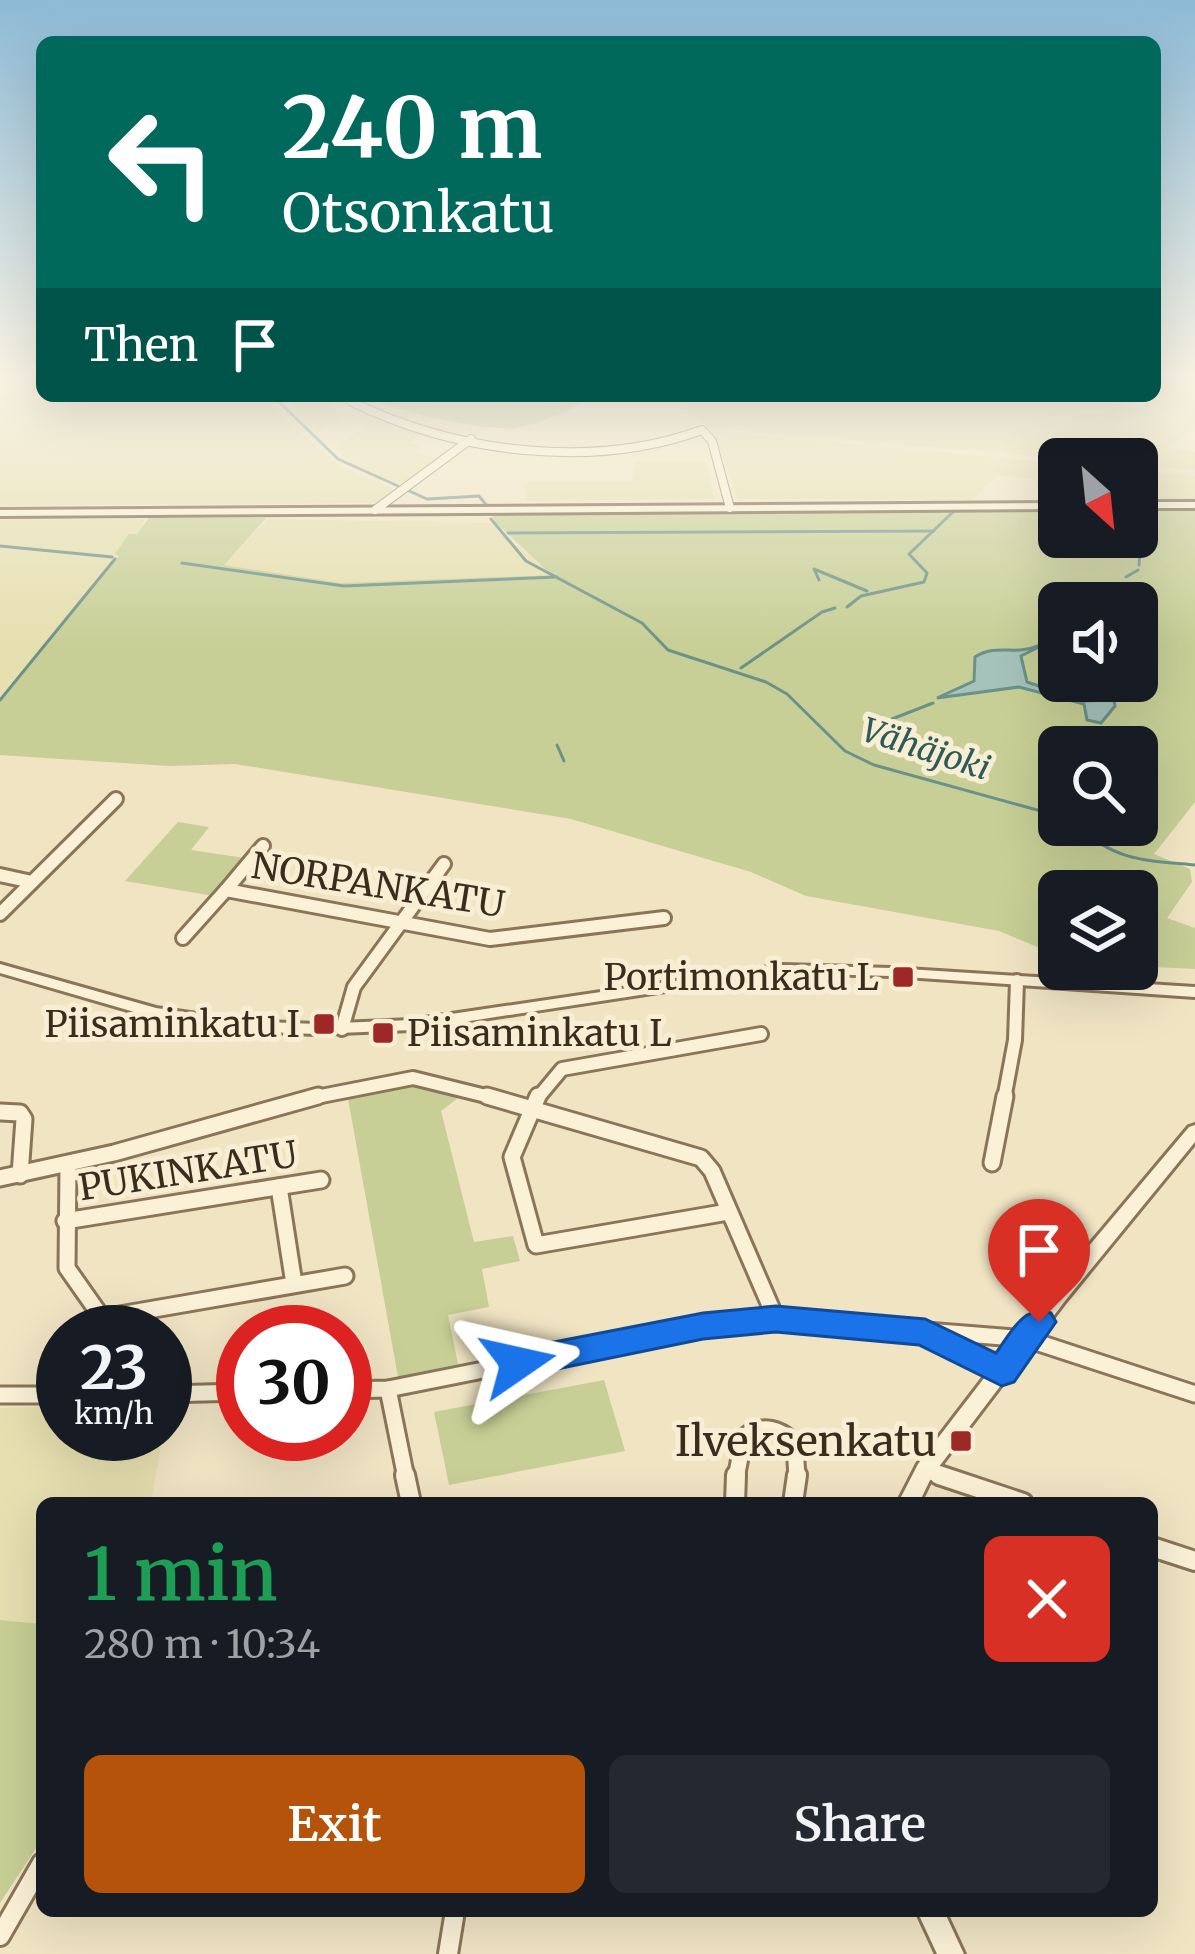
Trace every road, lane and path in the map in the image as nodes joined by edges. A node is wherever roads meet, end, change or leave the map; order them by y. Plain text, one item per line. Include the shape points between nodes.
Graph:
1 (437, 462) edge
2 (718, 462) edge
3 (1158, 505) edge
4 (1195, 505) edge
5 (1038, 506) edge
6 (730, 508) junction
7 (375, 510) junction
8 (0, 513) edge
9 (116, 800) dead end
10 (263, 846) dead end
11 (444, 864) dead end
12 (0, 875) edge
13 (32, 882) junction
14 (226, 890) junction
15 (0, 914) edge
16 (664, 918) dead end
17 (400, 922) junction
18 (183, 938) dead end
19 (0, 968) edge
20 (1017, 981) junction
21 (1195, 992) edge
22 (342, 1029) junction
23 (761, 1034) dead end
24 (534, 1108) junction
25 (0, 1112) edge
26 (1195, 1131) edge
27 (1187, 1151) edge
28 (992, 1162) dead end
29 (68, 1165) junction
30 (20, 1175) junction
31 (0, 1178) edge
32 (320, 1180) dead end
33 (279, 1186) junction
34 (728, 1212) junction
35 (65, 1221) junction
36 (345, 1276) dead end
37 (295, 1284) junction
38 (93, 1305) edge
39 (192, 1306) edge
40 (776, 1319) junction
41 (925, 1332) junction
42 (1027, 1339) junction
43 (1002, 1372) junction
44 (372, 1389) edge
45 (388, 1389) junction
46 (1195, 1394) edge
47 (0, 1395) edge
48 (36, 1395) edge
49 (925, 1470) junction
50 (410, 1497) edge
51 (735, 1497) edge
52 (794, 1497) edge
53 (911, 1497) edge
54 (1005, 1497) edge
55 (1158, 1548) edge
56 (1195, 1561) edge
57 (36, 1874) edge
58 (454, 1917) edge
59 (933, 1917) edge
60 (0, 1936) edge
61 (448, 1954) edge
62 (952, 1954) edge

1 - 7 street
2 - 6 street
3 - 4 main road
5 - 6 main road
6 - 7 main road
7 - 8 main road
9 - 13 street
10 - 14 street, NORPANKATU
11 - 17 street
12 - 13 street
13 - 15 street
14 - 17 street, NORPANKATU
14 - 18 street, NORPANKATU
16 - 17 street, NORPANKATU via 505,939
17 - 22 street via 354,987
19 - 22 street via 155,1013
20 - 21 street
20 - 22 street via 783,969
20 - 28 street via 1015,1040
23 - 24 street via 571,1065 549,1081
24 - 29 street via 401,1078
24 - 34 street via 698,1156
24 - 34 street via 512,1157 536,1245
25 - 30 street via 24,1119
26 - 27 street
27 - 42 street
29 - 30 street
29 - 35 street
30 - 31 street
32 - 33 street, PUKINKATU
33 - 35 street, PUKINKATU
33 - 37 street
34 - 40 street
35 - 38 street via 67,1268
36 - 37 street
37 - 39 street
40 - 41 street
40 - 45 street via 703,1326
41 - 42 street
41 - 43 street
42 - 43 street
42 - 46 street
43 - 49 street
44 - 45 street
45 - 50 street
47 - 48 street
49 - 53 street
49 - 54 street
51 - 52 street via 740,1442 761,1428 794,1445
55 - 56 street
57 - 60 street
58 - 61 street
59 - 62 street

